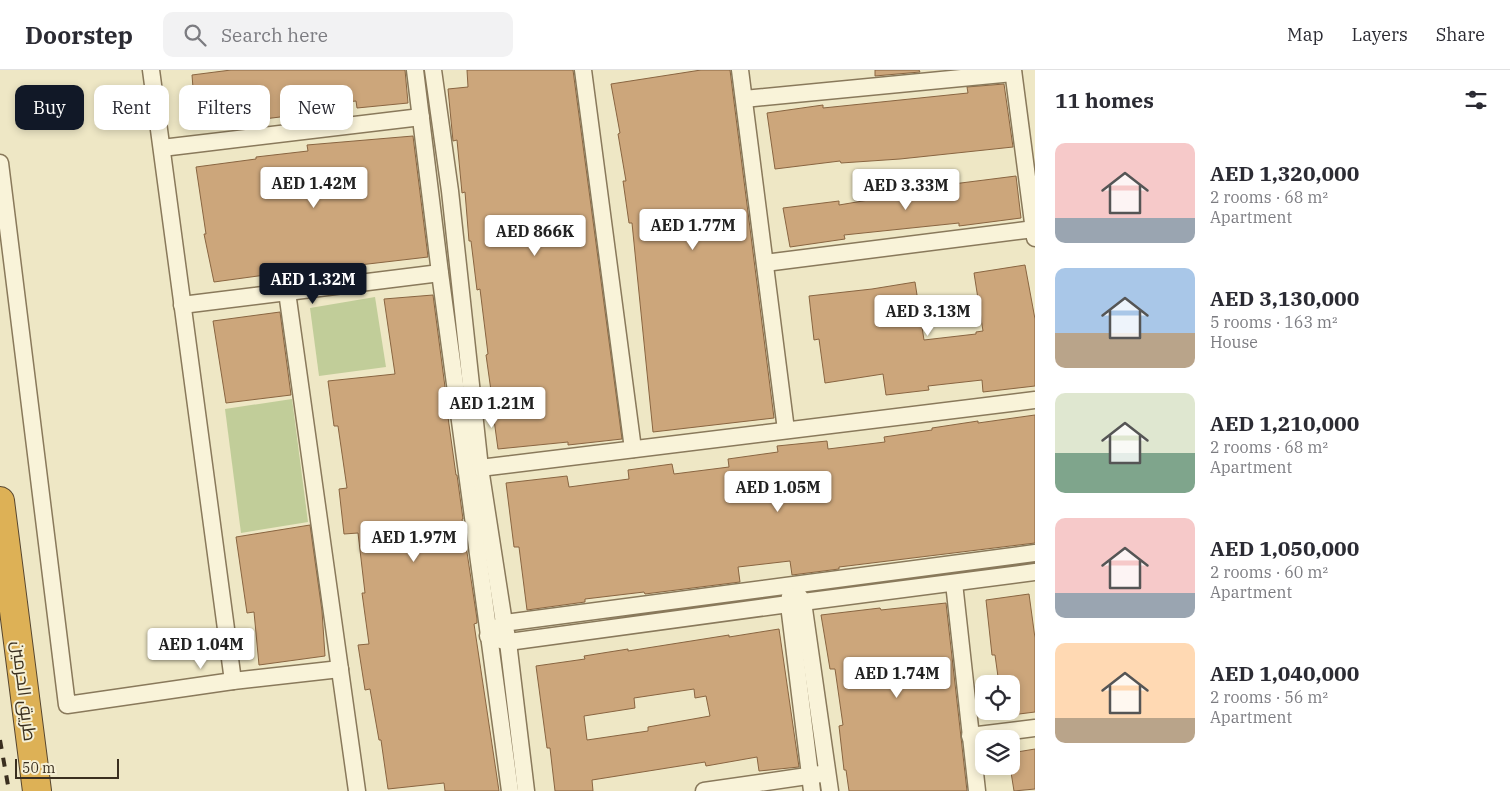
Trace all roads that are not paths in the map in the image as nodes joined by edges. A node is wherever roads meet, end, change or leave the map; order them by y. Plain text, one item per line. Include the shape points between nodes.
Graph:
1 (151, 70) edge
2 (415, 70) edge
3 (433, 70) edge
4 (583, 70) edge
5 (740, 70) edge
6 (1013, 71) edge
7 (744, 99) junction
8 (421, 118) junction
9 (162, 148) junction
10 (0, 163) edge
11 (450, 191) junction
12 (430, 195) junction
13 (1034, 233) edge
14 (765, 263) junction
15 (440, 273) junction
16 (287, 292) junction
17 (182, 305) junction
18 (1035, 400) edge
19 (786, 430) junction
20 (634, 449) junction
21 (480, 468) junction
22 (0, 501) edge
23 (1035, 553) edge
24 (1035, 572) edge
25 (9, 574) junction
26 (954, 583) junction
27 (791, 586) junction
28 (796, 603) junction
29 (504, 624) junction
30 (488, 636) junction
31 (508, 642) junction
32 (340, 669) junction
33 (233, 681) junction
34 (1035, 728) edge
35 (970, 736) junction
36 (828, 774) junction
37 (811, 783) edge
38 (37, 791) edge
39 (51, 791) edge
40 (357, 791) edge
41 (510, 791) edge
42 (526, 791) edge
43 (704, 791) edge
44 (830, 791) edge
45 (977, 791) edge

1 - 9 street
2 - 8 street
3 - 11 street
4 - 20 street
5 - 7 street
6 - 7 street
6 - 13 street
7 - 14 street
8 - 9 street
8 - 12 street
9 - 17 street
10 - 33 street via 67,704
11 - 12 street
11 - 21 street
12 - 15 street
13 - 14 street
14 - 19 street
15 - 16 street
15 - 30 street
16 - 17 street
16 - 32 street
17 - 33 street
18 - 19 street
19 - 20 street
20 - 21 street
21 - 29 street
22 - 25 highway, طريق الحرمين
23 - 27 street
24 - 26 street
25 - 38 highway, طريق الحرمين
25 - 39 highway
26 - 28 street
26 - 35 street
27 - 28 street
27 - 29 street
28 - 31 street
28 - 36 street
28 - 37 street
29 - 30 street
29 - 31 street
30 - 31 street
30 - 41 street
31 - 42 street
32 - 33 street
32 - 40 street
34 - 35 street
35 - 45 street
36 - 37 street
36 - 44 street
37 - 43 street

